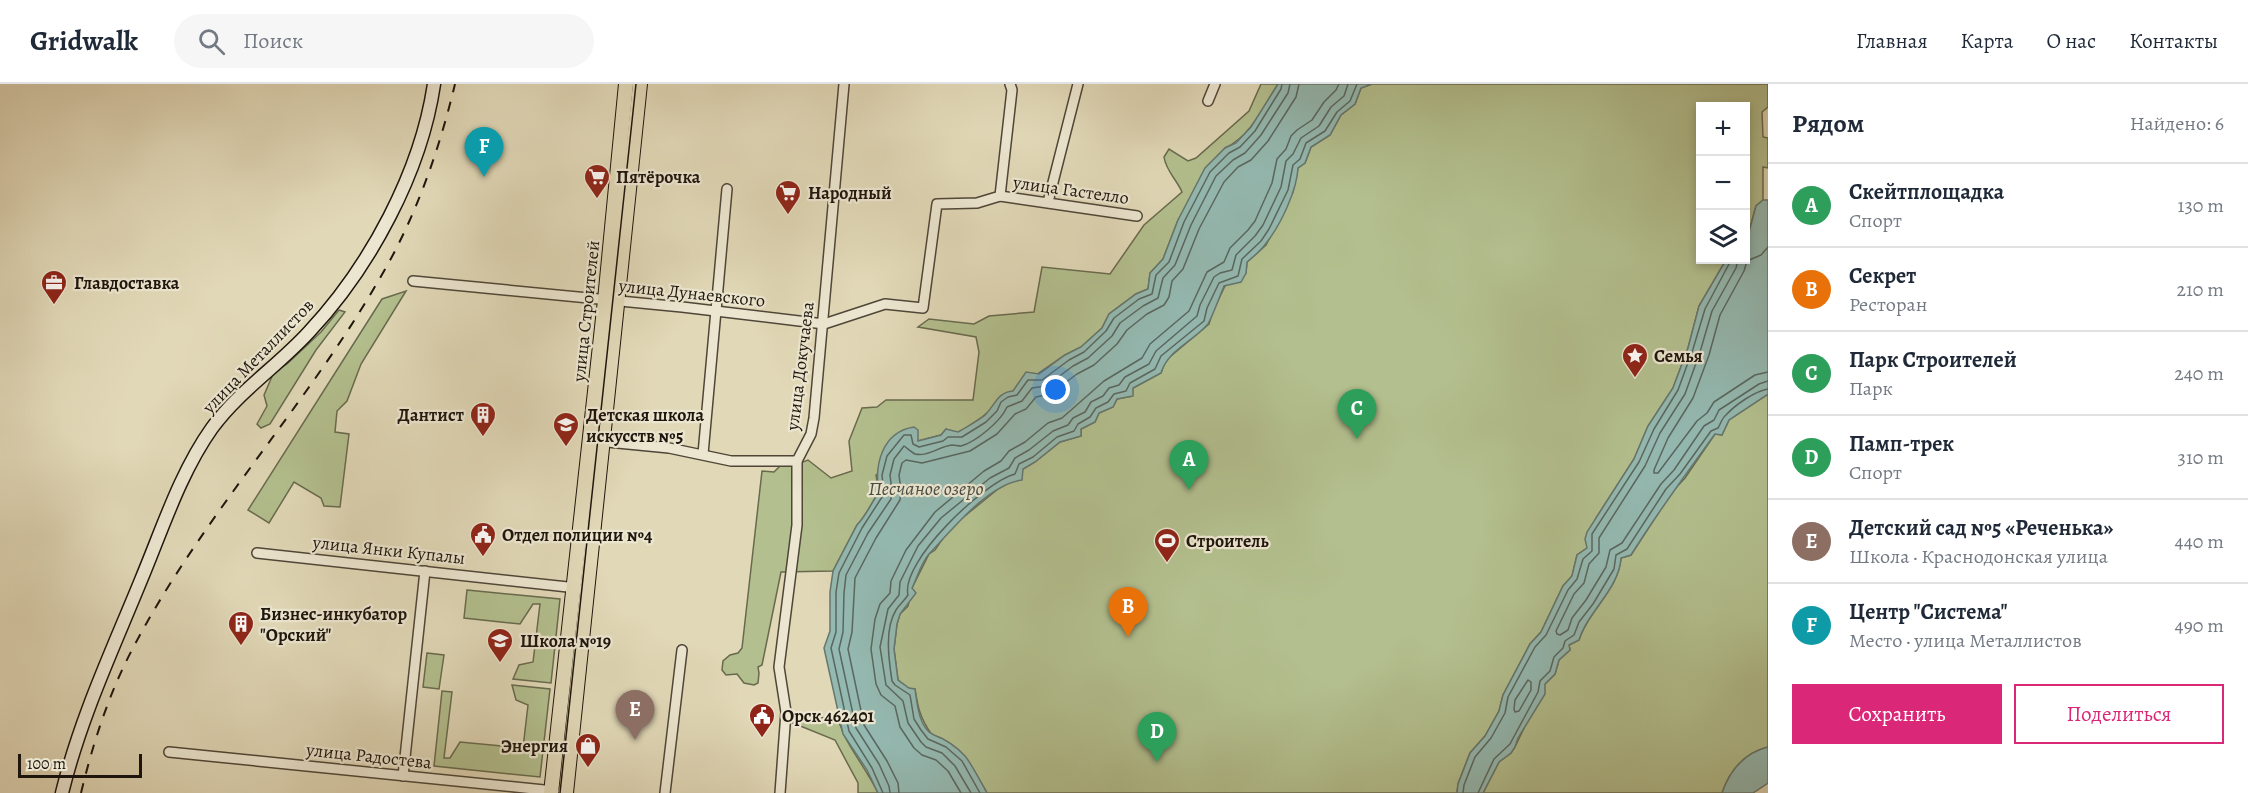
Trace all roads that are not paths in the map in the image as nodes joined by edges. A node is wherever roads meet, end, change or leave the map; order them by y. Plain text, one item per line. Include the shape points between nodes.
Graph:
1 (434, 84) edge
2 (626, 84) edge
3 (640, 84) edge
4 (844, 84) edge
5 (1010, 84) edge
6 (1078, 84) edge
7 (1215, 84) edge
8 (1208, 101) dead end
9 (632, 105) junction
10 (727, 189) dead end
11 (1000, 196) junction
12 (1048, 202) junction
13 (1137, 216) dead end
14 (413, 281) dead end
15 (612, 301) junction
16 (717, 312) junction
17 (824, 324) junction
18 (597, 441) junction
19 (703, 454) junction
20 (797, 461) junction
21 (257, 552) dead end
22 (425, 571) junction
23 (581, 588) junction
24 (682, 650) dead end
25 (169, 752) dead end
26 (403, 776) junction
27 (558, 792) edge
28 (62, 793) edge
29 (665, 793) edge
30 (780, 793) edge

1 - 28 main road, улица Металлистов via 414,165 352,279 308,333 225,412 200,447 93,693
2 - 9 main road, улица Строителей
3 - 9 main road, улица Строителей
4 - 17 street, улица Докучаева
5 - 11 street
6 - 12 street
7 - 8 street
9 - 15 main road, улица Строителей
10 - 16 street
11 - 12 street, улица Гастелло
11 - 17 street via 977,203 937,204 923,308 885,304
12 - 13 street, улица Гастелло
14 - 15 street, улица Дунаевского
15 - 16 street, улица Дунаевского
15 - 18 main road, улица Строителей
16 - 17 street, улица Дунаевского
16 - 19 street
17 - 20 street, улица Докучаева via 812,434
18 - 19 street
18 - 23 main road, улица Строителей
19 - 20 street via 731,461
20 - 30 street, улица Докучаева via 797,525 779,667 786,711
21 - 22 street, улица Янки Купалы
22 - 23 street, улица Янки Купалы
22 - 26 street
23 - 27 main road, улица Строителей
24 - 29 street
25 - 26 street, улица Радостева
26 - 27 street, улица Радостева

